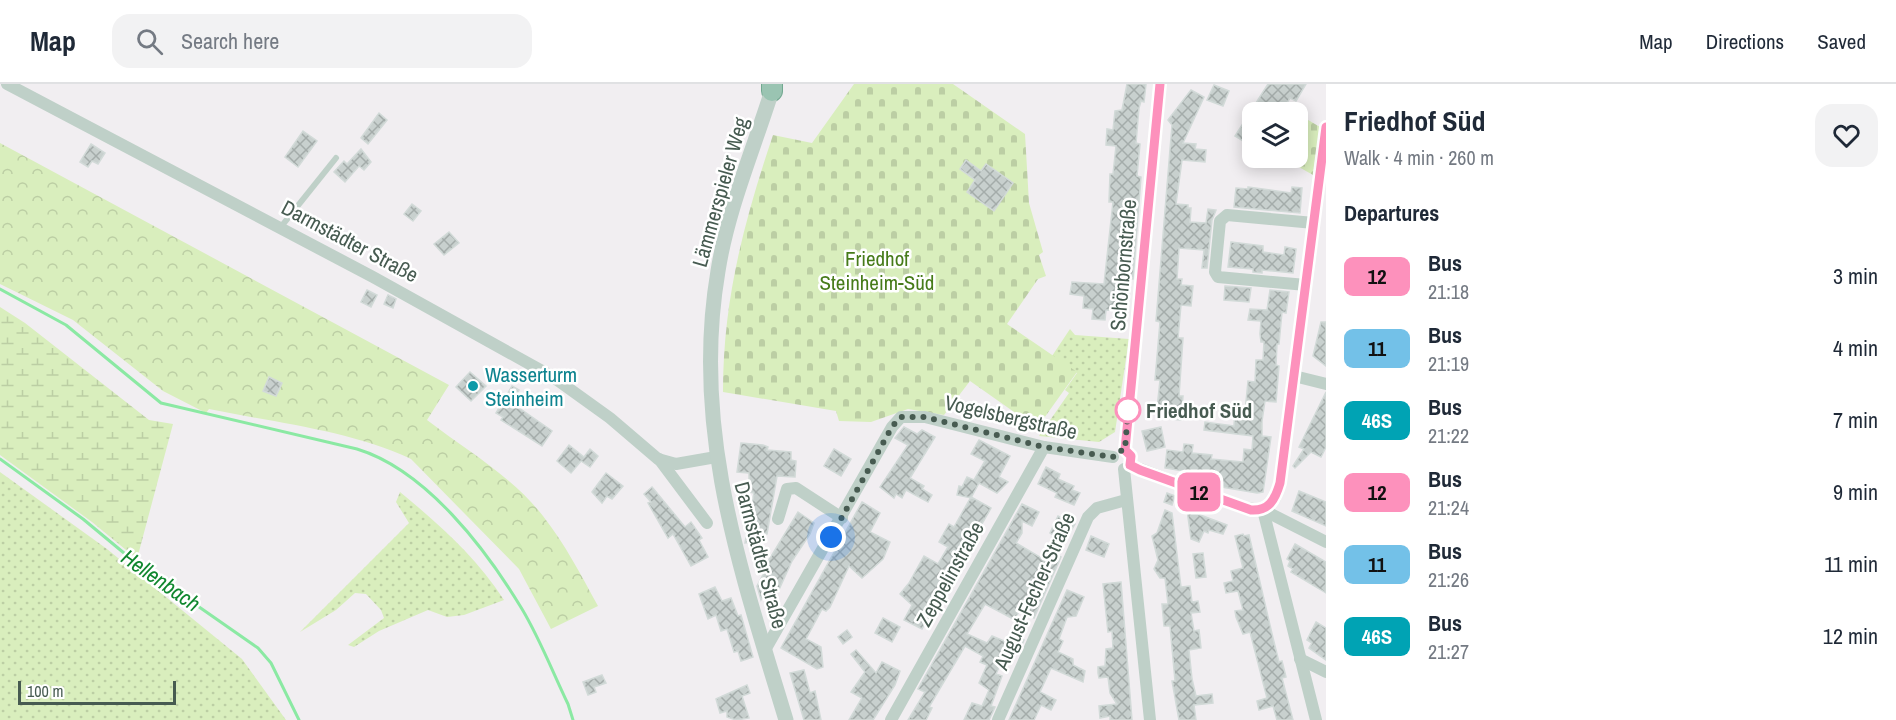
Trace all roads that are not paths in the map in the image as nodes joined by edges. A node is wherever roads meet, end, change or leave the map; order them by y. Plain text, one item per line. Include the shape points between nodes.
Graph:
1 (7, 84) edge
2 (1160, 84) edge
3 (773, 86) edge
4 (1326, 127) edge
5 (336, 158) dead end
6 (1314, 223) junction
7 (280, 228) junction
8 (1306, 285) junction
9 (1294, 376) junction
10 (1326, 384) edge
11 (1044, 447) junction
12 (1125, 450) junction
13 (716, 457) junction
14 (1113, 457) junction
15 (658, 459) junction
16 (1127, 467) junction
17 (1126, 500) junction
18 (1263, 510) junction
19 (842, 518) junction
20 (778, 519) dead end
21 (707, 523) dead end
22 (1326, 542) edge
23 (765, 650) junction
24 (1300, 659) junction
25 (1326, 672) edge
26 (786, 720) edge
27 (891, 720) edge
28 (998, 720) edge
29 (1150, 720) edge
30 (1316, 720) edge

1 - 7 street, Darmstädter Straße
2 - 12 street, Schönbornstraße
3 - 13 street, Lämmerspieler Weg via 730,218 718,271 710,377
4 - 6 street
5 - 7 lane
6 - 8 street
6 - 8 street via 1227,215 1220,221 1215,272 1218,277
7 - 15 street, Darmstädter Straße via 553,377
8 - 9 street
9 - 10 street
9 - 18 street via 1280,483 1275,498
11 - 14 street, Vogelsbergstraße
11 - 19 street, Vogelsbergstraße via 925,417 900,417
11 - 27 street, Zeppelinstraße
12 - 14 street
12 - 16 street, Schönbornstraße via 1131,456
13 - 15 street via 676,464
13 - 23 street, Darmstädter Straße via 730,526
14 - 16 street via 1116,468
15 - 21 street, Darmstädter Straße
16 - 17 street, Schönbornstraße
16 - 18 street via 1244,508
17 - 28 street, August-Fecher-Straße via 1097,508 1085,522
17 - 29 street, Schönbornstraße
18 - 22 street
18 - 24 street
19 - 20 street via 796,488 788,489
19 - 23 street
23 - 26 street, Darmstädter Straße
24 - 25 street
24 - 30 street

